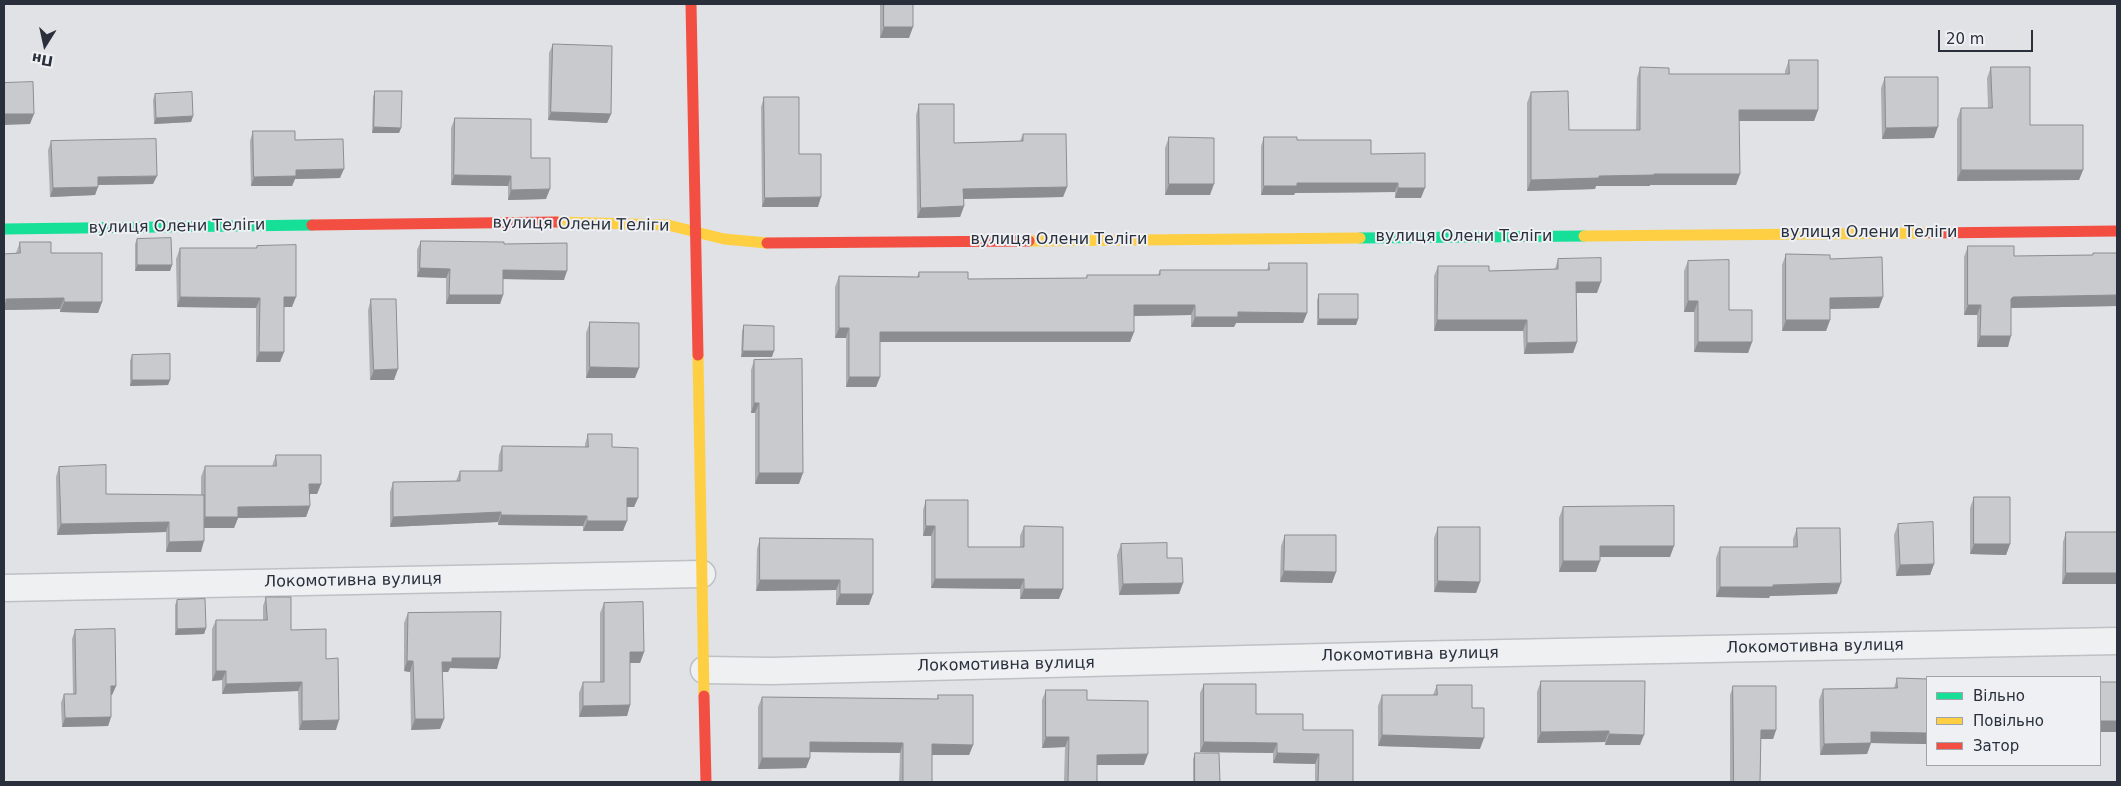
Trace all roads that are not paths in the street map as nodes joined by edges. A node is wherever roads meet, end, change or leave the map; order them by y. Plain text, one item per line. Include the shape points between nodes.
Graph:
1 (691, 4) edge
2 (4, 229) edge
3 (696, 231) junction
4 (2117, 231) edge
5 (702, 574) junction
6 (4, 588) edge
7 (2117, 641) edge
8 (704, 670) junction
9 (706, 782) edge

1 - 3 street
2 - 3 street, вулиця Олени Теліги via 548,222 668,225
3 - 4 street, вулиця Олени Теліги via 724,239 766,242
3 - 5 street
5 - 6 street, Локомотивна вулиця
5 - 8 street
7 - 8 street, Локомотивна вулиця
8 - 9 street

